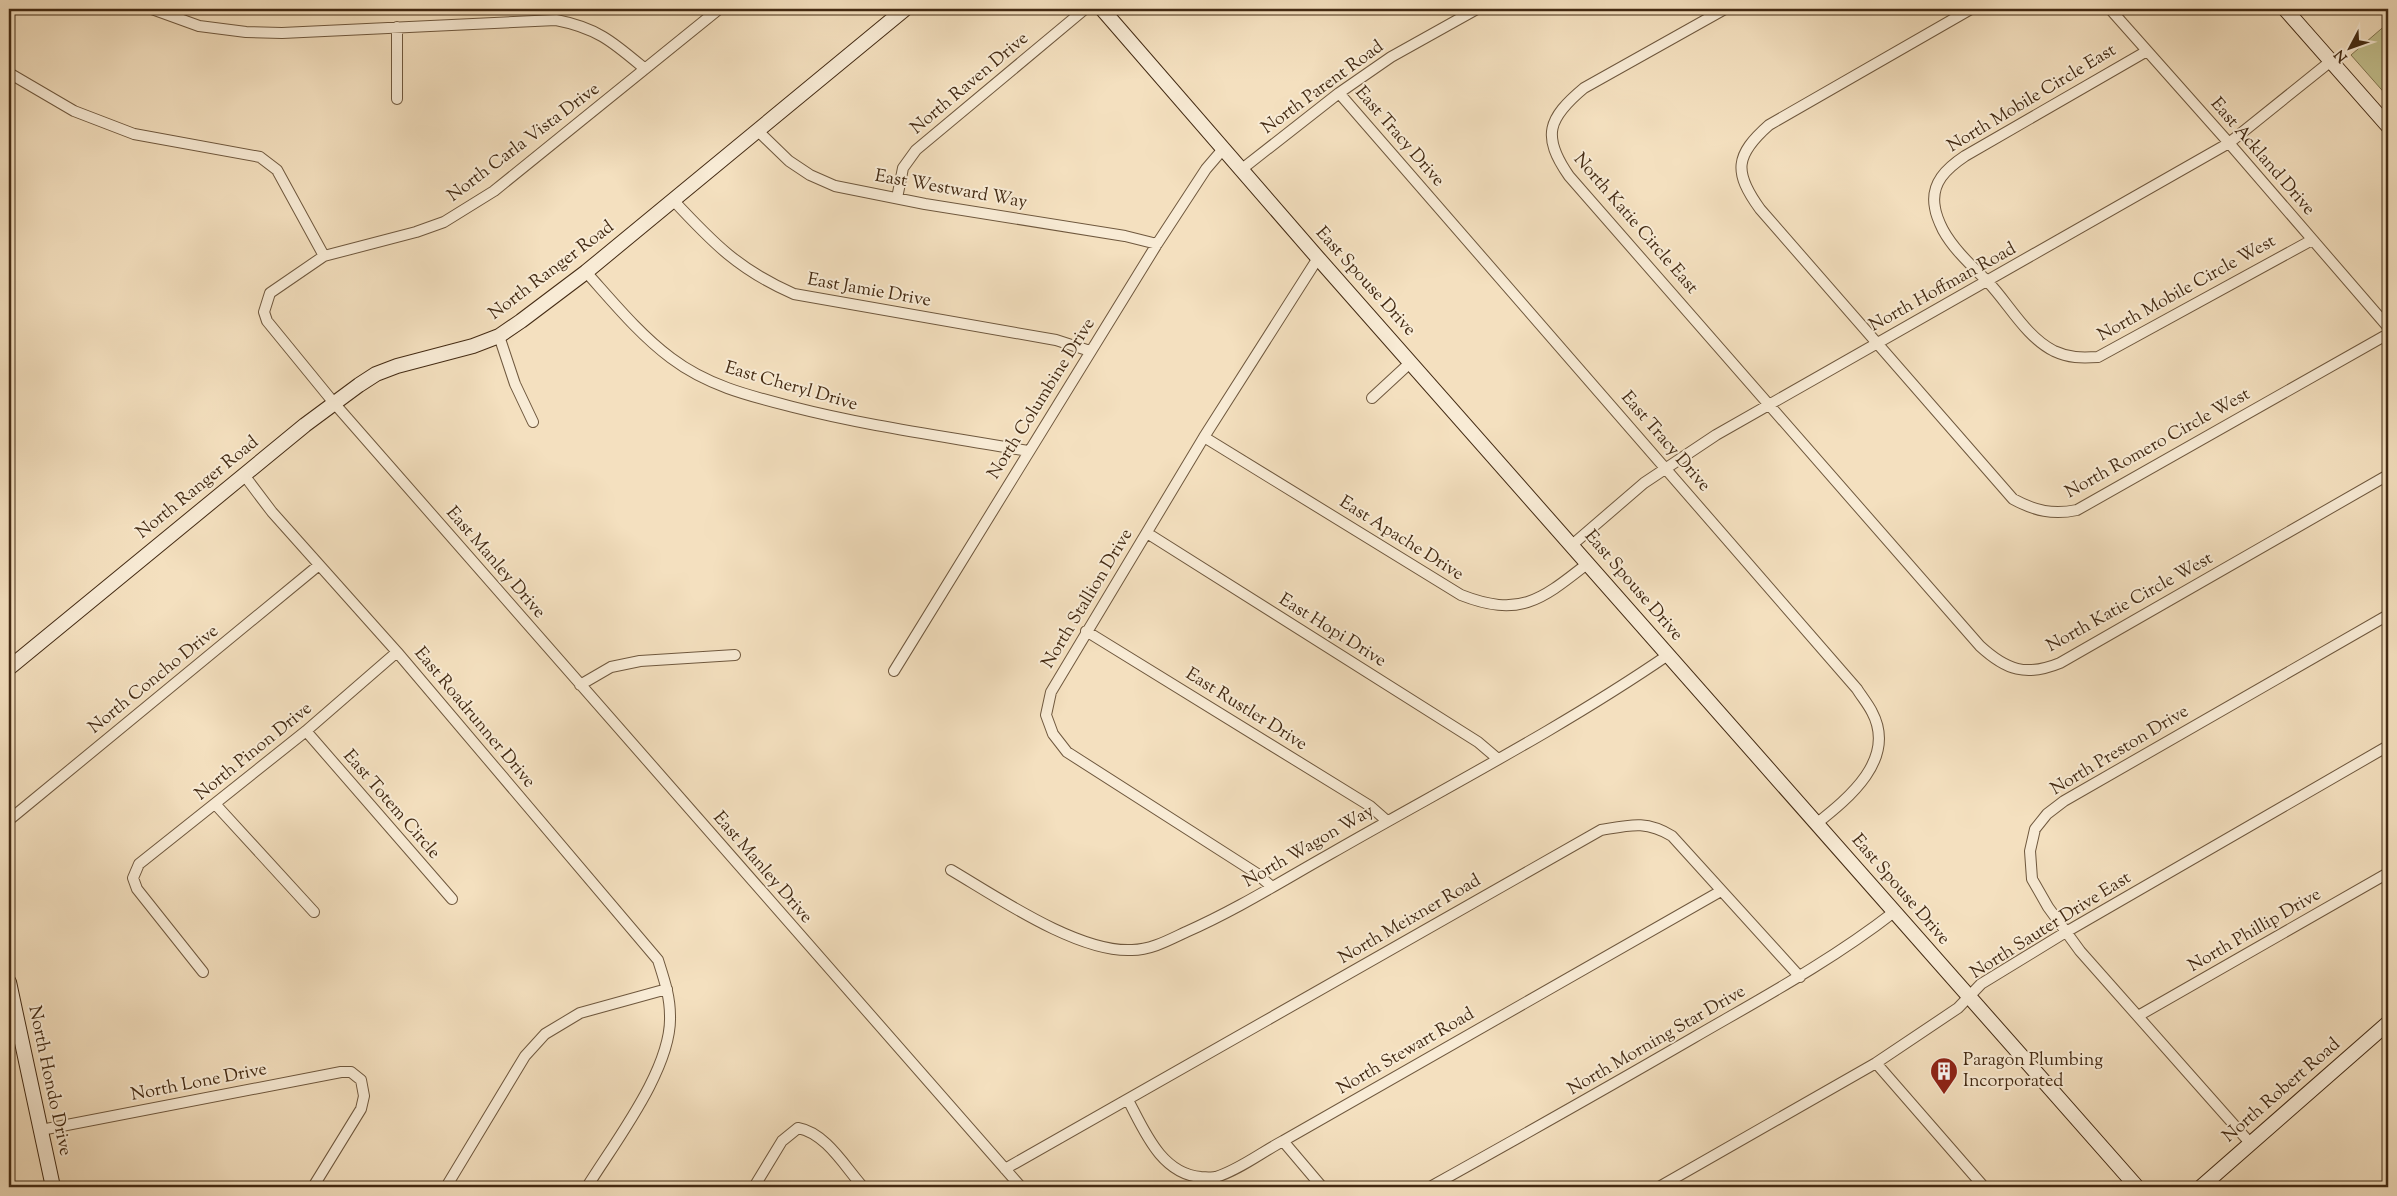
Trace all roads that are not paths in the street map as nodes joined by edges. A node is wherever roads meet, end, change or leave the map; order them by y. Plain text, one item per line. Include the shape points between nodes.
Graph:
1 (152, 9) edge
2 (719, 9) edge
3 (905, 9) edge
4 (1085, 9) edge
5 (1102, 9) edge
6 (1478, 9) edge
7 (1725, 9) edge
8 (1971, 9) edge
9 (2110, 9) edge
10 (2285, 9) edge
11 (172, 13) edge
12 (397, 27) junction
13 (2147, 51) junction
14 (2331, 61) junction
15 (645, 69) junction
16 (9, 73) edge
17 (1339, 93) junction
18 (397, 99) dead end
19 (2388, 126) edge
20 (757, 130) junction
21 (2229, 142) junction
22 (1224, 148) junction
23 (1242, 169) junction
24 (897, 198) junction
25 (673, 200) junction
26 (2312, 240) junction
27 (1156, 244) junction
28 (324, 256) junction
29 (1318, 258) junction
30 (586, 272) junction
31 (1988, 282) junction
32 (2388, 327) edge
33 (2388, 334) edge
34 (499, 336) junction
35 (1878, 343) junction
36 (1090, 351) junction
37 (1411, 362) junction
38 (1372, 398) dead end
39 (334, 403) junction
40 (1770, 406) junction
41 (533, 422) dead end
42 (1204, 437) junction
43 (1028, 452) junction
44 (1666, 467) junction
45 (244, 475) junction
46 (2388, 475) edge
47 (1147, 532) junction
48 (1572, 545) junction
49 (1587, 564) junction
50 (319, 565) junction
51 (2388, 615) edge
52 (1086, 631) junction
53 (397, 652) junction
54 (735, 655) dead end
55 (1668, 655) junction
56 (9, 668) edge
57 (894, 671) dead end
58 (580, 685) junction
59 (306, 731) junction
60 (2388, 746) edge
61 (1498, 758) junction
62 (216, 805) junction
63 (9, 820) edge
64 (1387, 821) junction
65 (1816, 824) junction
66 (951, 870) dead end
67 (2388, 874) edge
68 (1272, 887) junction
69 (1721, 891) junction
70 (452, 899) dead end
71 (314, 912) dead end
72 (1894, 912) junction
73 (2066, 932) junction
74 (203, 972) dead end
75 (1800, 977) junction
76 (9, 982) edge
77 (667, 989) junction
78 (1969, 997) junction
79 (2138, 1016) junction
80 (2388, 1023) edge
81 (1876, 1063) junction
82 (1128, 1100) junction
83 (41, 1130) junction
84 (1283, 1141) junction
85 (2251, 1144) junction
86 (1005, 1169) junction
87 (53, 1187) edge
88 (313, 1187) edge
89 (446, 1187) edge
90 (587, 1187) edge
91 (754, 1187) edge
92 (863, 1187) edge
93 (1021, 1187) edge
94 (1322, 1187) edge
95 (1430, 1187) edge
96 (1659, 1187) edge
97 (1984, 1187) edge
98 (2136, 1187) edge
99 (2201, 1187) edge

1 - 11 street
2 - 15 street, North Carla Vista Drive
3 - 20 street, North Ranger Road
4 - 24 street, North Raven Drive via 916,150 903,168
5 - 22 street, East Spouse Drive
6 - 17 street, North Parent Road via 1391,57
7 - 40 street, North Katie Circle East via 1584,88 1566,103 1555,119 1552,148 1569,176
8 - 35 street, North Romero Circle West via 1769,125 1751,141 1742,157 1742,174 1748,194
9 - 13 street, East Ackland Drive
10 - 14 street
11 - 12 street via 199,26 246,32
12 - 15 street via 556,20 578,24 611,39
12 - 18 street
13 - 21 street, East Ackland Drive
13 - 31 street, North Mobile Circle East via 1945,170 1937,186 1934,208 1943,230 1971,267
14 - 19 street
14 - 21 street, North Hoffman Road
15 - 28 street, North Carla Vista Drive via 494,191 462,212 416,232
16 - 28 street via 74,111 134,134 260,157 277,170
17 - 23 street, North Parent Road
17 - 44 street, East Tracy Drive
20 - 24 street, East Westward Way via 789,161 810,175 835,186
20 - 25 street, North Ranger Road
21 - 26 street, East Ackland Drive
21 - 31 street, North Hoffman Road
22 - 23 street, East Spouse Drive
22 - 27 street, North Columbine Drive via 1206,168
23 - 29 street, East Spouse Drive
24 - 27 street, East Westward Way
25 - 30 street, North Ranger Road
25 - 36 street, East Jamie Drive via 730,258 768,283 794,294 1056,340
26 - 31 street, North Mobile Circle West via 2098,357 2076,359 2035,338
26 - 32 street, East Ackland Drive
27 - 36 street, North Columbine Drive
28 - 39 street, East Manley Drive via 270,293 264,312 272,327
29 - 37 street, East Spouse Drive
29 - 42 street, North Stallion Drive
30 - 34 street, North Ranger Road
30 - 43 street, East Cheryl Drive via 644,336 672,359 700,377 737,393 853,422
31 - 35 street, North Hoffman Road
33 - 35 street, North Romero Circle West via 2077,510 2060,513 2047,513 2013,498
34 - 39 street, North Ranger Road via 376,374
34 - 41 street via 515,384
35 - 40 street, North Hoffman Road
36 - 43 street, North Columbine Drive
37 - 38 street
37 - 48 street, East Spouse Drive
39 - 45 street, North Ranger Road
39 - 58 street, East Manley Drive
40 - 44 street, North Hoffman Road
40 - 46 street, North Katie Circle West via 1980,646 1994,659 2025,671 2042,670 2060,663
42 - 47 street, North Stallion Drive
42 - 49 street, East Apache Drive via 1461,595 1483,604 1502,607 1530,602
43 - 57 street, North Columbine Drive
44 - 48 street, North Hoffman Road
44 - 65 street, East Tracy Drive via 1857,689 1873,713 1879,733 1876,756 1867,775 1852,795
45 - 50 street, East Roadrunner Drive
45 - 56 street, North Ranger Road
47 - 52 street, North Stallion Drive
47 - 61 street, East Hopi Drive via 1478,742
48 - 49 street, East Spouse Drive
49 - 55 street, East Spouse Drive
50 - 53 street, East Roadrunner Drive
50 - 63 street, North Concho Drive
51 - 73 street, North Preston Drive via 2156,747 2047,814 2035,829 2030,851 2032,879
52 - 64 street, East Rustler Drive via 1370,806
52 - 68 street, North Stallion Drive via 1051,692 1046,715 1053,734 1068,752 1256,873
53 - 59 street, North Pinon Drive
53 - 77 street, East Roadrunner Drive via 639,935 658,960
54 - 58 street via 640,661 612,667
55 - 61 street, North Wagon Way
55 - 65 street, East Spouse Drive
58 - 86 street, East Manley Drive
59 - 62 street, North Pinon Drive
59 - 70 street, East Totem Circle
60 - 73 street, North Sauter Drive East
61 - 64 street, North Wagon Way
62 - 71 street
62 - 74 street, North Pinon Drive via 139,864 133,878 137,889
64 - 68 street, North Wagon Way
65 - 72 street, East Spouse Drive
66 - 68 street, North Wagon Way via 1065,933 1111,949 1156,946
67 - 79 street, North Phillip Drive
69 - 75 street, North Meixner Road
69 - 82 street, North Meixner Road via 1672,836 1657,827 1638,824 1601,830
69 - 84 street, North Stewart Road
72 - 75 street, North Morning Star Drive
72 - 78 street, East Spouse Drive
73 - 78 street, North Sauter Drive East via 1981,984
73 - 79 street, North Preston Drive
75 - 95 street, North Morning Star Drive
76 - 83 street, North Hondo Drive
77 - 89 street via 580,1013 545,1034 525,1056
77 - 90 street, East Roadrunner Drive via 670,1018 660,1063
78 - 81 street, North Sauter Drive East via 1958,1008
78 - 98 street, East Spouse Drive
79 - 85 street, North Preston Drive
80 - 85 street, North Robert Road
81 - 96 street, North Sauter Drive East
81 - 97 street
82 - 84 street, North Stewart Road via 1150,1142 1163,1158 1194,1176 1214,1178
82 - 86 street, North Meixner Road
83 - 87 street, North Hondo Drive
83 - 88 street, North Lone Drive via 352,1072 361,1080 364,1096 361,1109
84 - 94 street
85 - 99 street, North Robert Road
86 - 93 street, East Manley Drive
91 - 92 street via 782,1142 798,1128 819,1137

